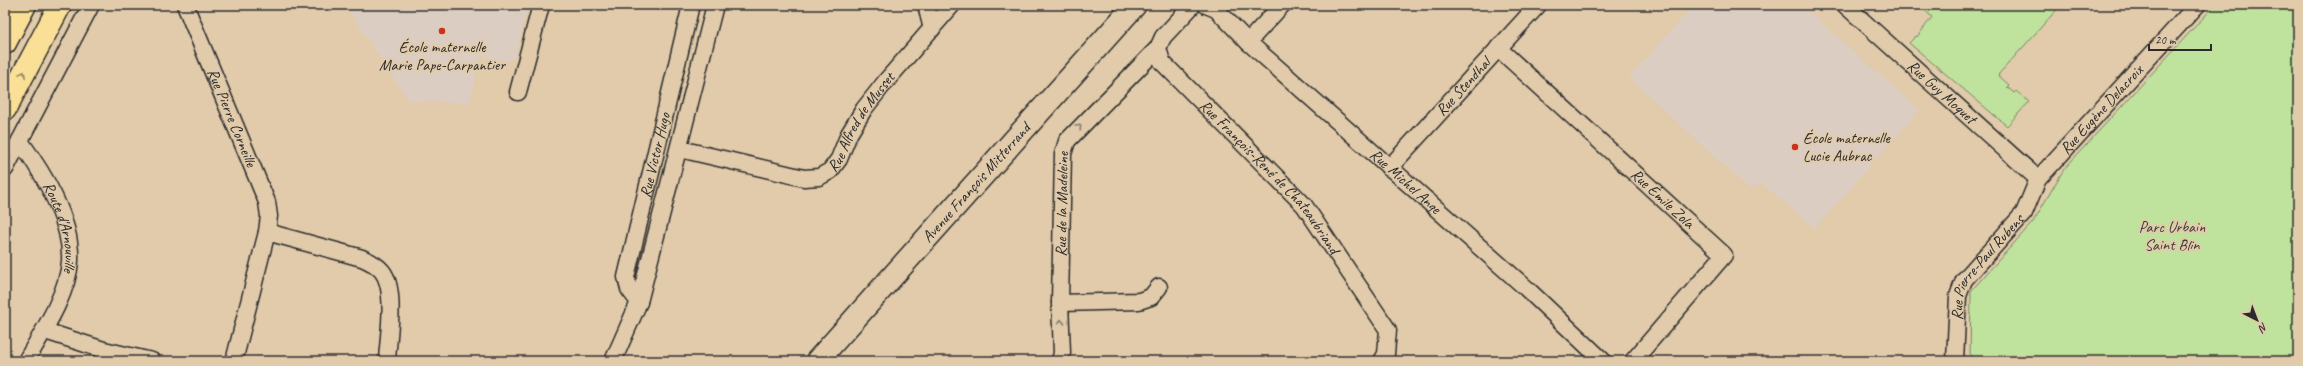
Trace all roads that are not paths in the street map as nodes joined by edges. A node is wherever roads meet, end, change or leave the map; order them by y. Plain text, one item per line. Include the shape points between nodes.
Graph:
1 (25, 5) edge
2 (60, 5) edge
3 (91, 5) edge
4 (185, 5) edge
5 (541, 5) edge
6 (691, 5) edge
7 (715, 5) edge
8 (926, 5) edge
9 (952, 5) edge
10 (1135, 5) edge
11 (1198, 5) edge
12 (1282, 5) edge
13 (1538, 5) edge
14 (1845, 5) edge
15 (2197, 5) edge
16 (932, 29) junction
17 (1248, 42) junction
18 (5, 43) edge
19 (1158, 48) junction
20 (1498, 48) junction
21 (518, 92) dead end
22 (5, 109) edge
23 (20, 141) junction
24 (680, 149) junction
25 (1389, 168) junction
26 (5, 169) edge
27 (2038, 179) junction
28 (267, 232) junction
29 (1159, 287) dead end
30 (639, 302) junction
31 (1060, 303) junction
32 (45, 331) junction
33 (26, 361) edge
34 (152, 361) edge
35 (234, 361) edge
36 (387, 361) edge
37 (613, 361) edge
38 (817, 361) edge
39 (1060, 361) edge
40 (1382, 361) edge
41 (1602, 361) edge
42 (1633, 361) edge
43 (1955, 361) edge

1 - 18 main road
22 -> 2 main road
3 - 23 street
4 - 28 street, Rue Pierre Corneille via 267,202
5 - 21 street
6 - 30 street, Rue Victor Hugo via 626,277 628,289
7 - 24 street, Rue Victor Hugo
8 - 16 street
9 - 16 street, Rue Alfred de Musset
10 - 38 main road, Avenue François Mitterrand
11 - 17 street, Rue Michel Ange via 1216,9
11 - 19 street via 1163,38
12 - 17 street
13 - 20 street, Rue Stendhal
14 - 27 street, Rue Guy Moquet
15 - 27 street, Rue Eugène Delacroix
16 - 24 street, Rue Alfred de Musset via 864,109 849,134 839,159 830,171 819,177 804,178
17 - 25 street, Rue Michel Ange
31 -> 19 street, Rue de la Madeleine via 1063,154 1067,142
19 - 40 street, Rue François-René de Chateaubriand via 1162,62 1304,205 1319,225 1388,330 1386,354
20 - 25 street, Rue Stendhal
20 - 42 street, Rue Émile Zola via 1724,255
23 - 26 street
23 - 32 street, Route d'Arnouville via 46,180 66,226 69,242 70,262 66,283
24 - 30 street, Rue Victor Hugo
25 - 41 street, Rue Michel Ange via 1526,288
27 - 43 street, Rue Pierre-Paul Rubens via 2024,213 1964,280 1958,296
28 - 35 street, Rue Pierre Corneille
28 - 36 street via 362,258 374,263 383,272 390,294
29 - 31 street via 1151,297 1140,301
30 - 37 street, Rue Victor Hugo
39 -> 31 street, Rue de la Madeleine
32 - 33 street, Route d'Arnouville
32 - 34 street via 104,350

